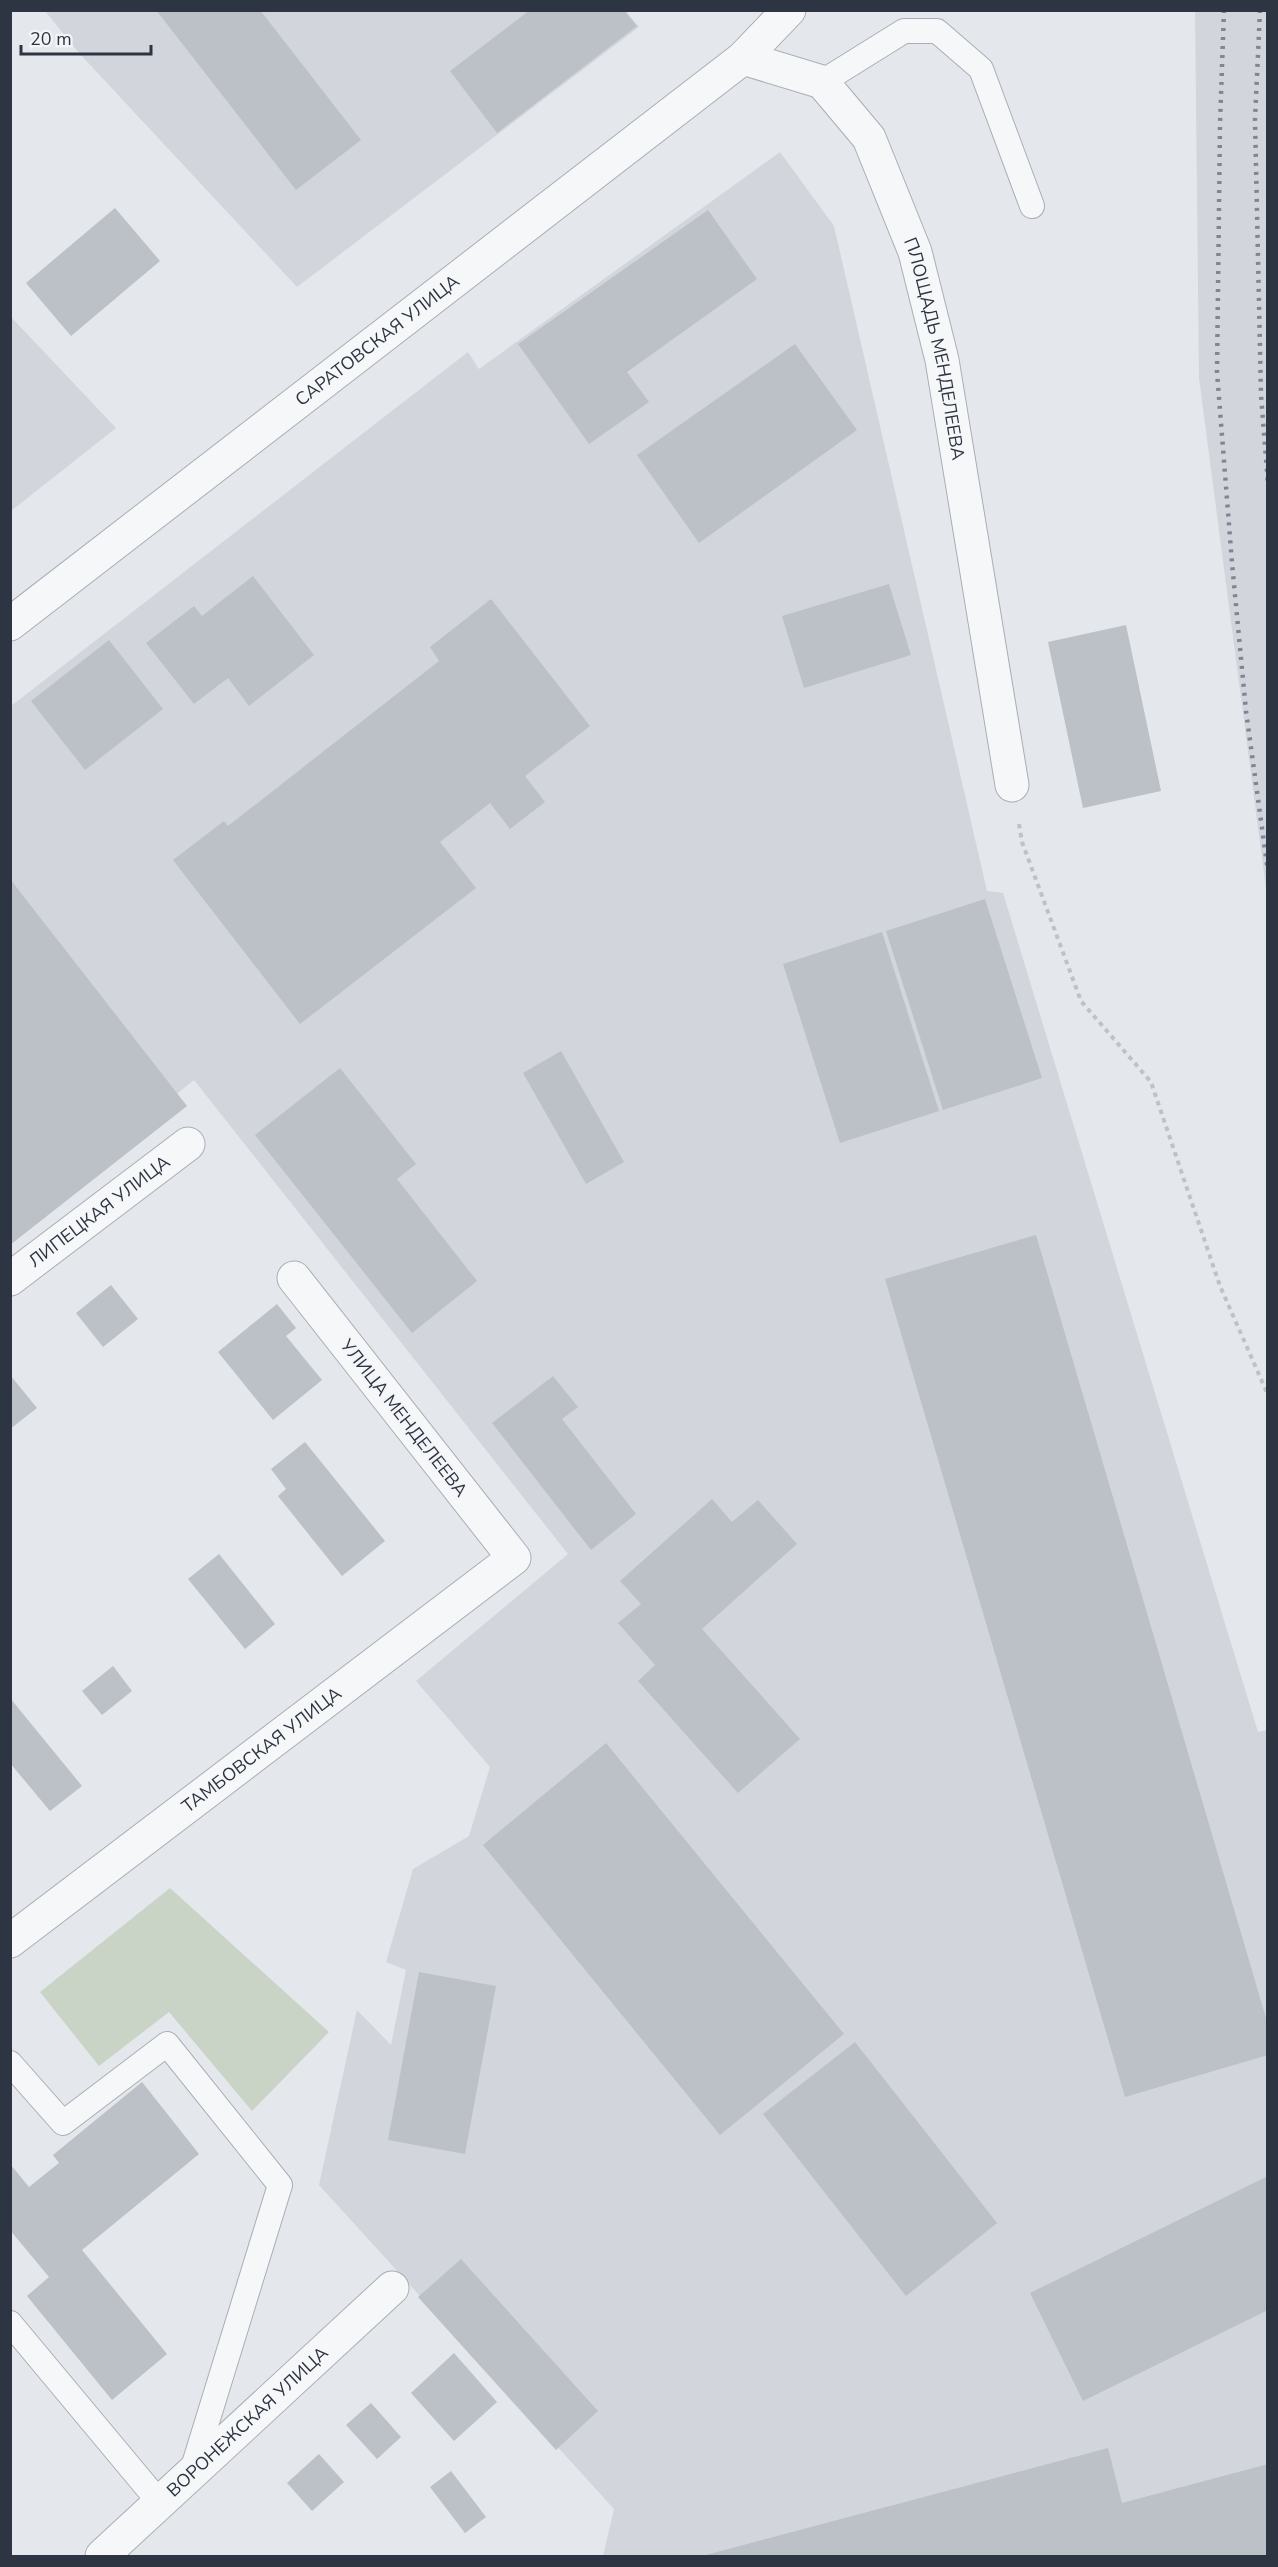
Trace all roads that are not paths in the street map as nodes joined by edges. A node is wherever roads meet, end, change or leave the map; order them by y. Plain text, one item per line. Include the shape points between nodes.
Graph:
1 (789, 10) edge
2 (743, 58) junction
3 (822, 82) junction
4 (1032, 206) dead end
5 (10, 624) edge
6 (1012, 784) road end
7 (188, 1144) dead end
8 (294, 1278) dead end
9 (10, 1279) edge
10 (514, 1558) joint
11 (10, 1941) edge
12 (10, 2063) edge
13 (392, 2288) dead end
14 (10, 2322) edge
15 (191, 2474) junction
16 (160, 2503) junction
17 (102, 2556) edge

1 - 2 street
2 - 3 street
2 - 5 street, САРАТОВСКАЯ УЛИЦА
3 - 4 lane via 904,31 937,31 981,69
3 - 6 street, ПЛОЩАДЬ МЕНДЕЛЕЕВА via 869,138 915,252 942,360
7 - 9 street, ЛИПЕЦКАЯ УЛИЦА
8 - 10 street, УЛИЦА МЕНДЕЛЕЕВА
10 - 11 street, ТАМБОВСКАЯ УЛИЦА
12 - 15 lane via 63,2123 167,2044 280,2185
13 - 15 street, ВОРОНЕЖСКАЯ УЛИЦА
14 - 16 lane
15 - 16 street, ВОРОНЕЖСКАЯ УЛИЦА
16 - 17 street, ВОРОНЕЖСКАЯ УЛИЦА

